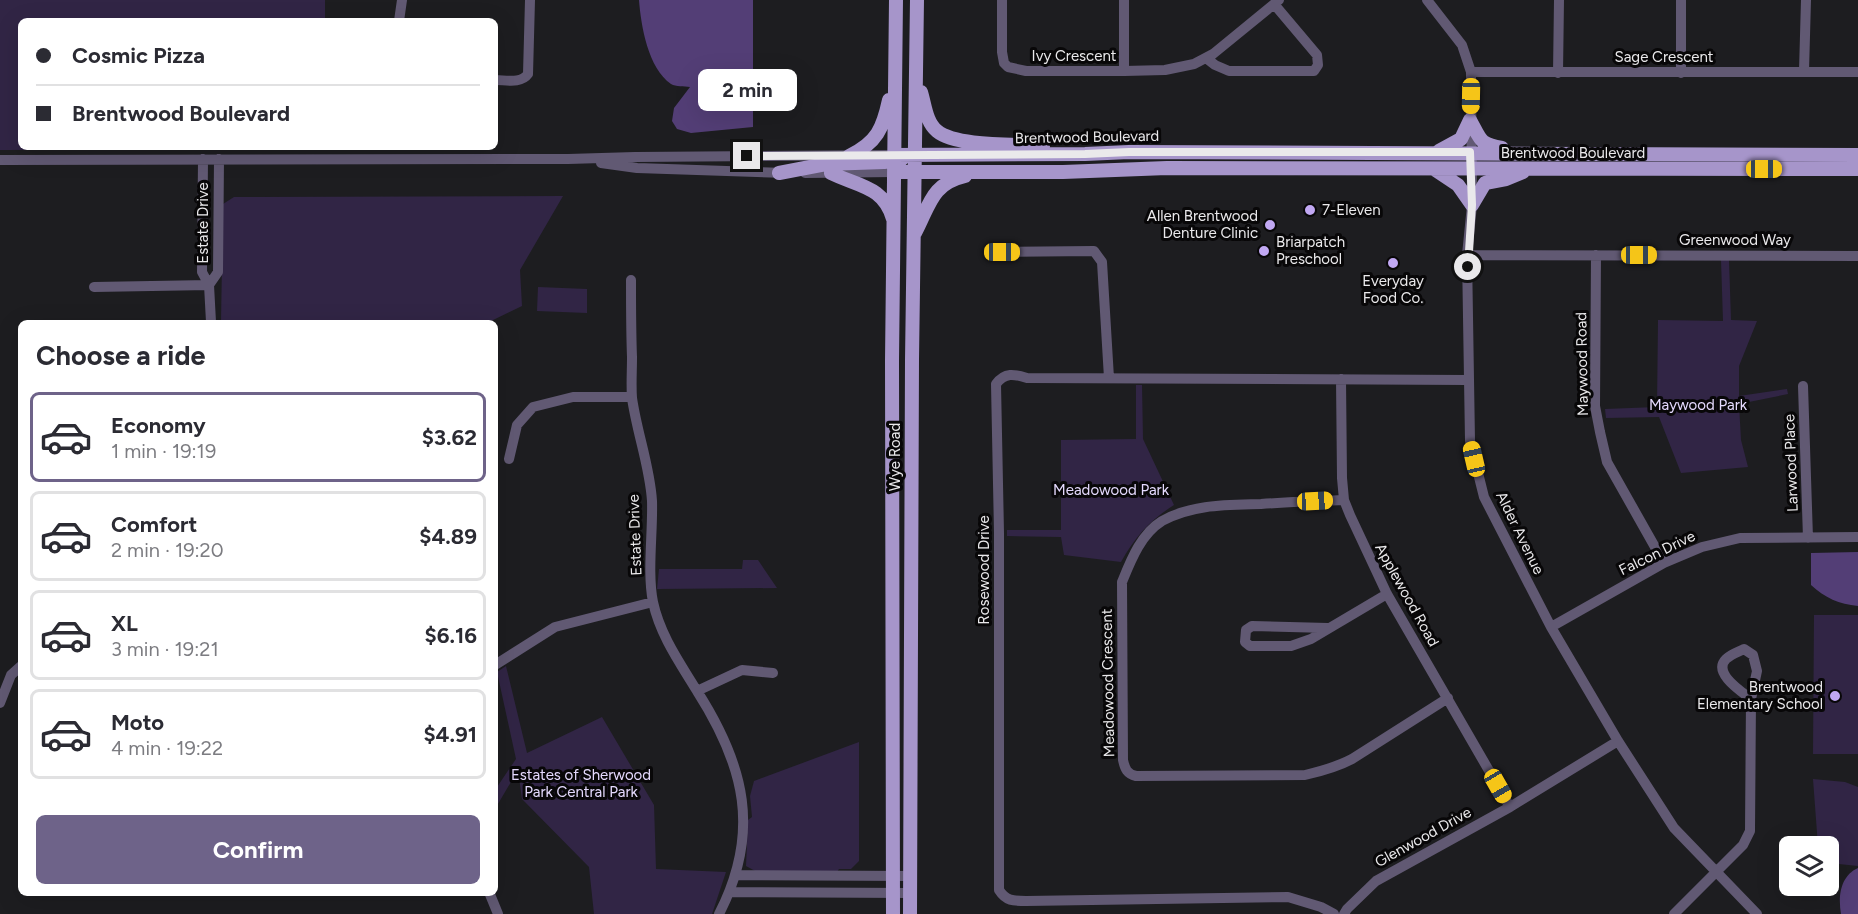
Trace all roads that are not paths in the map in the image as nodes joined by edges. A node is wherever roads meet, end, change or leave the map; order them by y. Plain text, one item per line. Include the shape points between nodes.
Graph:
1 (402, 0) edge
2 (530, 0) edge
3 (896, 0) edge
4 (917, 0) edge
5 (1002, 0) edge
6 (1124, 0) edge
7 (1427, 0) edge
8 (1559, 0) edge
9 (1681, 0) edge
10 (1806, 0) edge
11 (1277, 2) edge
12 (399, 18) edge
13 (1206, 58) junction
14 (1124, 71) junction
15 (1804, 71) junction
16 (1471, 72) junction
17 (1858, 72) edge
18 (1558, 73) junction
19 (1682, 73) junction
20 (498, 81) edge
21 (896, 81) junction
22 (917, 81) junction
23 (1470, 120) junction
24 (1129, 152) junction
25 (1470, 152) junction
26 (1437, 153) junction
27 (1528, 153) junction
28 (915, 154) junction
29 (1858, 155) edge
30 (849, 156) junction
31 (202, 159) junction
32 (219, 159) junction
33 (568, 159) junction
34 (0, 160) edge
35 (895, 163) junction
36 (1434, 169) junction
37 (1471, 169) junction
38 (1530, 169) junction
39 (1858, 170) edge
40 (779, 172) junction
41 (915, 172) junction
42 (831, 173) junction
43 (982, 173) junction
44 (1472, 205) junction
45 (914, 234) junction
46 (894, 235) junction
47 (1002, 252) dead end
48 (1467, 255) junction
49 (1596, 255) junction
50 (1858, 256) edge
51 (631, 280) dead end
52 (209, 285) junction
53 (94, 286) dead end
54 (210, 320) edge
55 (1109, 378) junction
56 (1341, 379) junction
57 (1468, 380) junction
58 (1803, 386) dead end
59 (632, 397) junction
60 (508, 459) dead end
61 (1344, 500) junction
62 (1858, 537) edge
63 (1808, 538) junction
64 (1664, 563) junction
65 (1387, 594) junction
66 (653, 602) junction
67 (1551, 627) junction
68 (1328, 628) junction
69 (498, 663) edge
70 (18, 668) edge
71 (0, 669) edge
72 (773, 673) dead end
73 (10, 675) junction
74 (697, 691) junction
75 (1448, 698) junction
76 (1751, 699) dead end
77 (0, 703) edge
78 (1618, 741) junction
79 (1510, 807) junction
80 (1717, 872) junction
81 (735, 875) junction
82 (893, 876) junction
83 (910, 876) junction
84 (730, 892) junction
85 (893, 893) junction
86 (910, 893) junction
87 (491, 896) edge
88 (498, 914) edge
89 (719, 914) edge
90 (893, 914) edge
91 (910, 914) edge
92 (1334, 914) edge
93 (1344, 914) edge
94 (1674, 914) edge
95 (1757, 914) edge

1 - 12 street
2 - 20 street via 528,74 524,79
3 - 21 main road, Wye Road
4 - 22 main road, Wye Road
5 - 14 street, Ivy Crescent via 1002,52 1008,67 1026,71
6 - 14 street
7 - 16 street, Alder Avenue via 1462,45
8 - 18 street
9 - 19 street
10 - 15 street
11 - 13 street, Ivy Crescent
11 - 13 street, Ivy Crescent via 1317,55 1314,71 1229,71
13 - 14 street, Ivy Crescent via 1175,69
15 - 17 street, Sage Crescent
15 - 19 street, Sage Crescent
16 - 18 street, Sage Crescent
16 - 23 street, Alder Avenue
18 - 19 street, Sage Crescent
21 - 30 main road via 881,130
21 - 35 main road, Wye Road
22 - 24 main road via 928,120 948,138
22 - 28 main road, Wye Road
23 - 25 street, Alder Avenue
23 - 26 main road via 1461,139
23 - 27 main road via 1481,141 1488,145
24 - 26 main road, Brentwood Boulevard
24 - 28 main road, Brentwood Boulevard
25 - 26 main road, Brentwood Boulevard
25 - 27 main road, Brentwood Boulevard
25 - 37 street, Alder Avenue
27 - 29 main road, Brentwood Boulevard
28 - 35 main road, Brentwood Boulevard
28 - 41 main road, Wye Road
30 - 33 street, Brentwood Boulevard
30 - 35 street, Brentwood Boulevard
31 - 32 street, Brentwood Boulevard
31 - 34 street, Brentwood Boulevard
31 - 52 street, Estate Drive via 202,272
32 - 33 street, Brentwood Boulevard
32 - 52 street, Estate Drive via 218,272
33 - 40 street, Brentwood Boulevard via 637,168
35 - 40 main road via 826,164
35 - 41 main road, Brentwood Boulevard
35 - 42 street, Brentwood Boulevard
35 - 46 main road, Wye Road
36 - 37 main road, Brentwood Boulevard
36 - 43 main road, Brentwood Boulevard via 1167,168
36 - 44 main road via 1458,185
37 - 38 main road, Brentwood Boulevard
37 - 44 street, Alder Avenue
38 - 39 main road, Brentwood Boulevard
38 - 44 main road via 1485,183
40 - 42 street, Brentwood Boulevard
41 - 43 main road, Brentwood Boulevard
41 - 45 main road, Wye Road
42 - 46 main road via 866,186 880,196 893,216
43 - 45 main road via 942,185
44 - 48 street, Alder Avenue
45 - 83 main road, Wye Road
46 - 82 main road, Wye Road
47 - 55 street via 1094,251 1102,262
48 - 49 street, Greenwood Way
48 - 57 street, Alder Avenue
49 - 50 street, Greenwood Way
49 - 64 street, Maywood Road via 1595,406 1600,432 1608,462
51 - 59 street, Estate Drive
52 - 53 street, Estate Drive
52 - 54 street, Estate Drive
55 - 56 street, Rosewood Drive
55 - 92 street, Rosewood Drive via 1027,378 1012,373 996,384 999,890 1011,901 1288,897
56 - 57 street, Rosewood Drive
56 - 61 street, Applewood Road
57 - 67 street, Alder Avenue via 1470,441 1484,497
58 - 63 street, Larwood Place
59 - 60 street via 573,397 533,407 517,425
59 - 66 street, Estate Drive via 652,500
61 - 65 street, Applewood Road
61 - 75 street, Meadowood Crescent via 1188,510 1161,522 1140,543 1122,582 1125,768 1136,776 1322,772 1352,759
62 - 63 street, Falcon Drive
63 - 64 street, Falcon Drive via 1740,538 1702,547
64 - 67 street, Falcon Drive
65 - 68 street
65 - 75 street, Applewood Road
66 - 69 street via 555,627
66 - 74 street, Estate Drive via 664,635
67 - 78 street, Alder Avenue
68 - 68 street via 1252,626 1246,630 1245,642 1250,646 1291,646
70 - 73 street
71 - 73 street
72 - 74 street via 742,670
73 - 77 street
74 - 81 street, Estate Drive via 729,748 740,784 742,822
75 - 79 street, Applewood Road
76 - 80 street via 1750,831 1743,846
78 - 79 street, Glenwood Drive
78 - 80 street, Alder Avenue via 1674,828
79 - 93 street, Glenwood Drive via 1376,881
80 - 94 street
80 - 95 street, Alder Avenue
81 - 82 street
81 - 84 street, Estate Drive
82 - 83 street
82 - 85 main road, Wye Road
83 - 86 main road, Wye Road
84 - 85 street
84 - 89 street, Estate Drive
85 - 86 street
85 - 90 main road, Wye Road
86 - 91 main road, Wye Road
87 - 88 street

